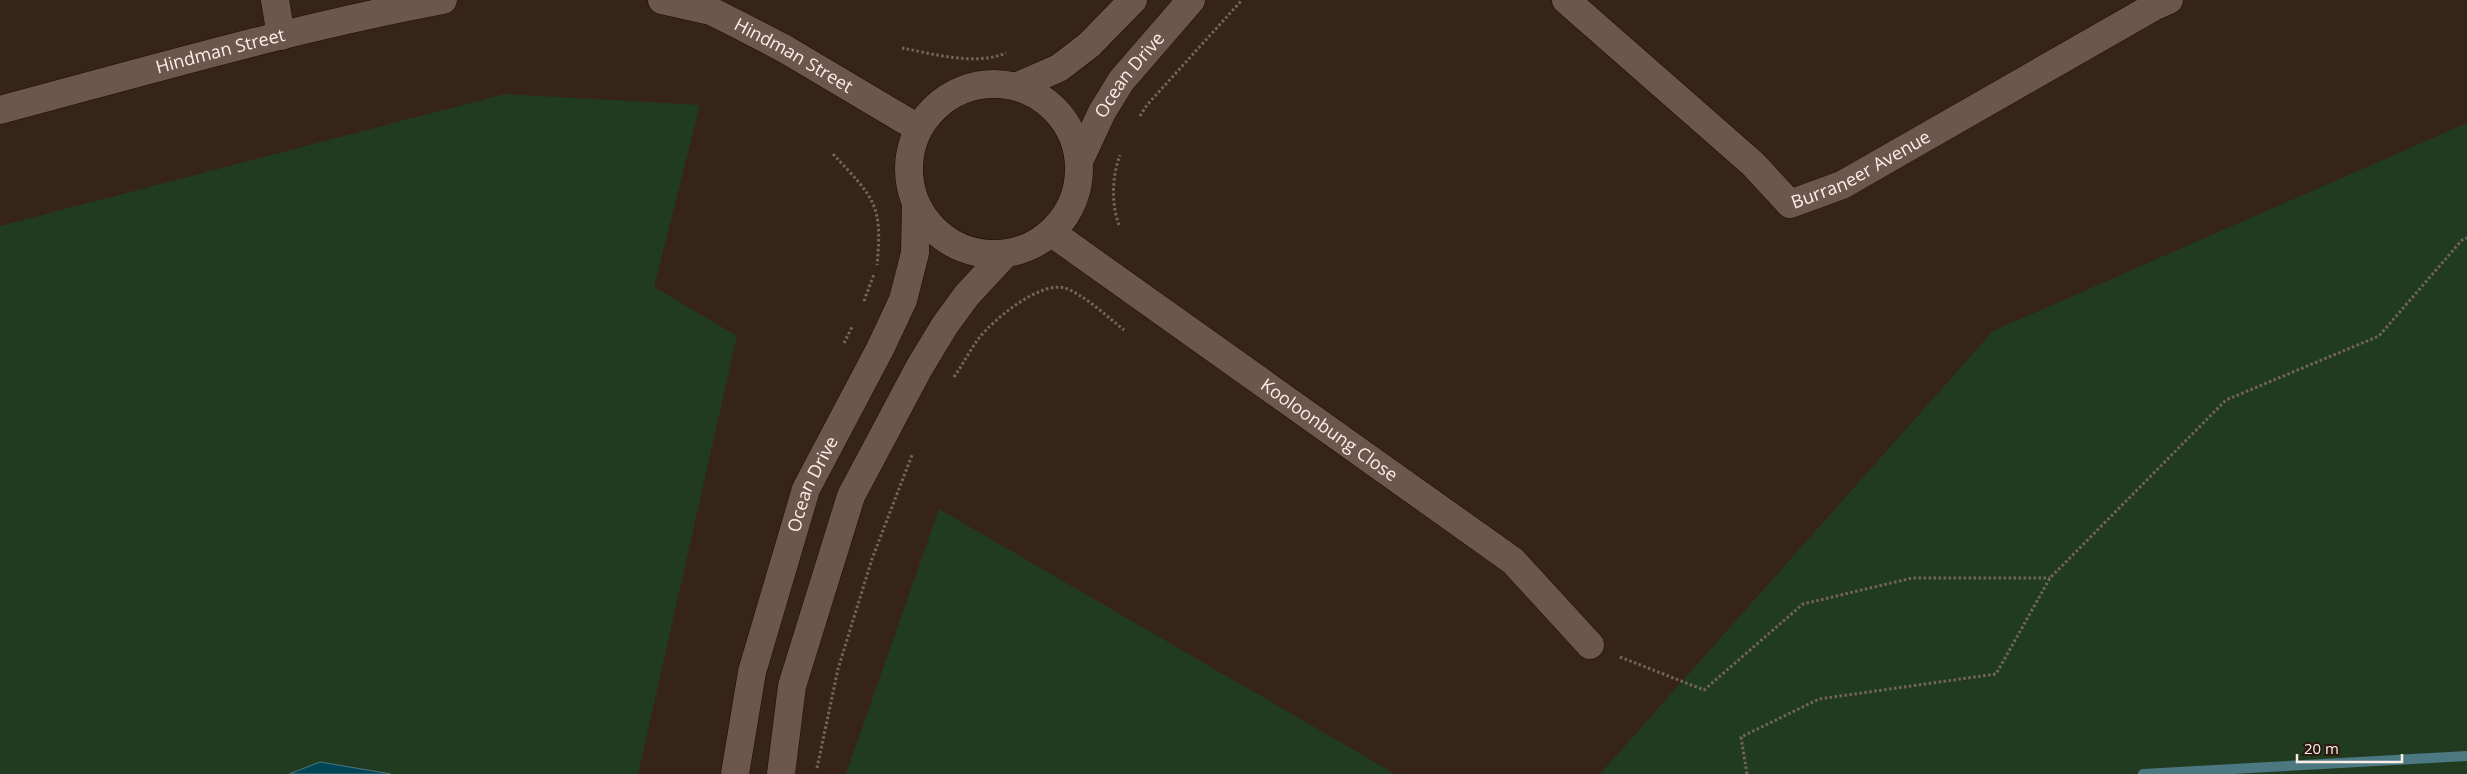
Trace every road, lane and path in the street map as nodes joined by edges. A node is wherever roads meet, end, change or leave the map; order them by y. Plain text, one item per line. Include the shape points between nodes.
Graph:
1 (275, 0) edge
2 (443, 0) edge
3 (662, 0) edge
4 (1133, 0) edge
5 (1191, 0) edge
6 (1242, 0) edge
7 (1566, 0) edge
8 (2157, 2) edge
9 (281, 36) junction
10 (902, 48) dead end
11 (1010, 52) dead end
12 (1018, 86) junction
13 (0, 110) edge
14 (1138, 119) dead end
15 (918, 128) junction
16 (1123, 148) dead end
17 (1080, 159) junction
18 (916, 206) junction
19 (1119, 225) dead end
20 (1052, 233) junction
21 (2467, 238) edge
22 (1005, 254) junction
23 (1124, 330) dead end
24 (954, 378) dead end
25 (914, 449) dead end
26 (2050, 578) junction
27 (1590, 645) joint
28 (735, 774) edge
29 (781, 774) edge
30 (815, 774) edge
31 (1748, 774) edge

1 - 9 street
2 - 9 street, Hindman Street
3 - 15 street, Hindman Street via 711,11 735,23
4 - 12 street via 1089,45 1059,68
5 - 17 street, Ocean Drive via 1120,81
6 - 14 path
7 - 8 street, Burraneer Avenue via 1753,164 1790,204 1842,185
9 - 13 street, Hindman Street
10 - 11 path via 975,58 994,58
12 - 15 street via 989,83 960,90 936,106
12 - 17 street via 1041,97 1060,113 1073,135
15 - 18 street via 908,166
16 - 19 path via 1114,186 1115,214
17 - 20 street via 1079,186 1069,212
18 - 22 street via 932,228 953,244 978,253
18 - 28 street, Ocean Drive via 915,253 903,300 806,489 752,672
20 - 22 street via 1038,243
20 - 27 street, Kooloonbung Close via 1513,560
21 - 26 path via 2379,336 2226,400
22 - 29 street via 945,324 918,368 851,496 792,686
23 - 24 path via 1065,288 1049,288 1033,294 1000,318 980,337
25 - 30 path via 872,559 840,660
26 - 27 path via 1912,578 1803,604 1704,690
26 - 31 path via 1996,674 1819,699 1741,736

